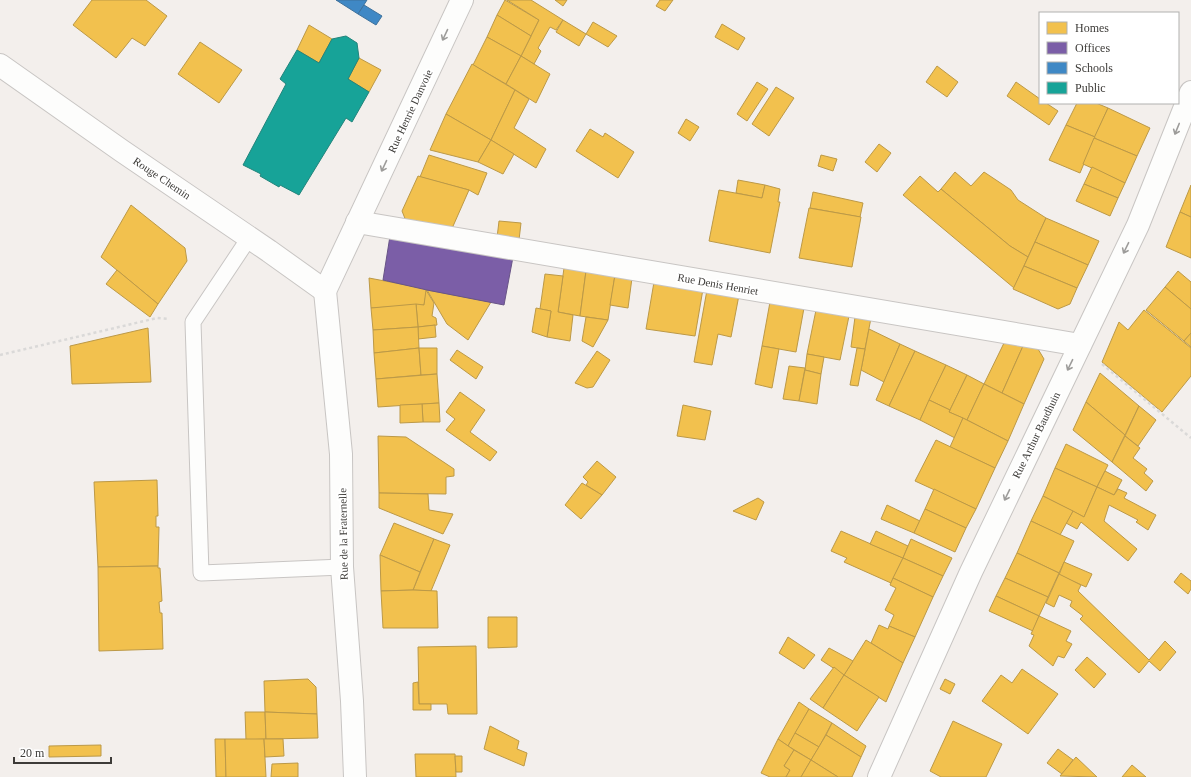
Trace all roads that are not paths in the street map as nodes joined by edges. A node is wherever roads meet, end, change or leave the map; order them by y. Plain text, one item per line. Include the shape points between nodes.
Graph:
1 (462, 0) edge
2 (0, 65) edge
3 (1191, 92) edge
4 (357, 222) junction
5 (249, 238) junction
6 (325, 292) junction
7 (1080, 345) junction
8 (342, 567) junction
9 (355, 777) edge
10 (879, 777) edge

1 -> 4 street, Rue Henrie Danvoie
2 - 5 street, Rouge Chemin
3 -> 7 street, Rue Arthur Baudhuin via 1138,225
4 - 6 street, Rue Henrie Danvoie
4 - 7 street, Rue Denis Henriet
5 - 6 street, Rouge Chemin
5 - 8 lane via 193,322 201,573
6 - 8 street, Rue de la Fraternelle via 341,454
7 -> 10 street, Rue Arthur Baudhuin via 971,572
8 - 9 street, Rue de la Fraternelle

